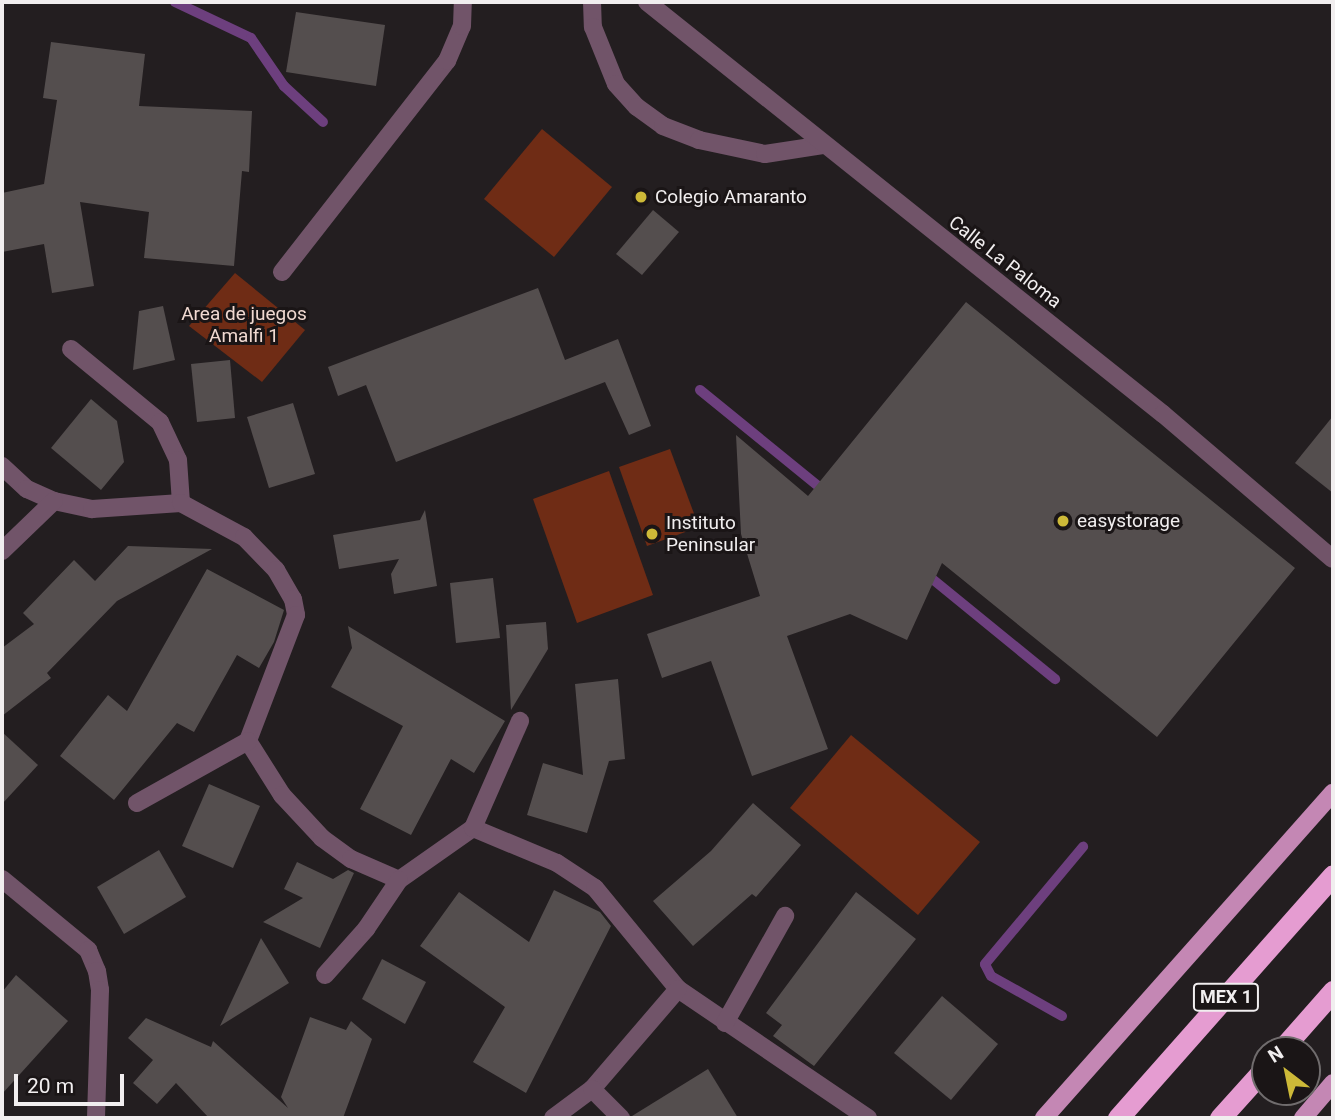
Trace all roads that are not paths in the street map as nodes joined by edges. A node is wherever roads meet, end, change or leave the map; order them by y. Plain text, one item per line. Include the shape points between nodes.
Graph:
1 (463, 2) edge
2 (592, 2) edge
3 (647, 2) edge
4 (824, 145) junction
5 (282, 272) dead end
6 (71, 349) dead end
7 (2, 466) edge
8 (54, 501) junction
9 (181, 503) junction
10 (2, 551) edge
11 (1333, 559) edge
12 (520, 721) dead end
13 (248, 741) junction
14 (1333, 793) edge
15 (137, 803) dead end
16 (473, 828) junction
17 (1333, 875) edge
18 (2, 879) edge
19 (399, 880) junction
20 (785, 916) dead end
21 (325, 975) dead end
22 (678, 989) junction
23 (1333, 991) edge
24 (725, 1023) junction
25 (1293, 1036) edge
26 (1333, 1083) edge
27 (1251, 1084) edge
28 (592, 1089) junction
29 (96, 1118) edge
30 (553, 1118) edge
31 (621, 1118) edge
32 (868, 1118) edge
33 (1044, 1118) edge
34 (1118, 1118) edge
35 (1220, 1118) edge
36 (1303, 1118) edge

1 - 5 street via 462,26 447,61
2 - 4 street via 593,27 616,84 637,107 663,125 699,140 765,154
3 - 4 street, Calle La Paloma
4 - 11 street, Calle La Paloma via 1163,414
6 - 9 street via 160,422 178,460
7 - 8 street via 27,489
8 - 9 street via 92,509
8 - 10 street
9 - 13 street via 244,537 276,570 296,607
12 - 16 street
13 - 15 street
13 - 19 street via 282,795 322,838 351,859
14 - 33 main road
16 - 19 street
16 - 22 street via 557,863 595,888
17 - 34 highway, MEX 1
18 - 29 street via 88,950 97,971
19 - 21 street via 366,929
20 - 24 street
22 - 24 street
22 - 28 street
23 - 25 highway
24 - 32 street
26 - 36 main road
27 - 35 highway
28 - 30 street
28 - 31 street

